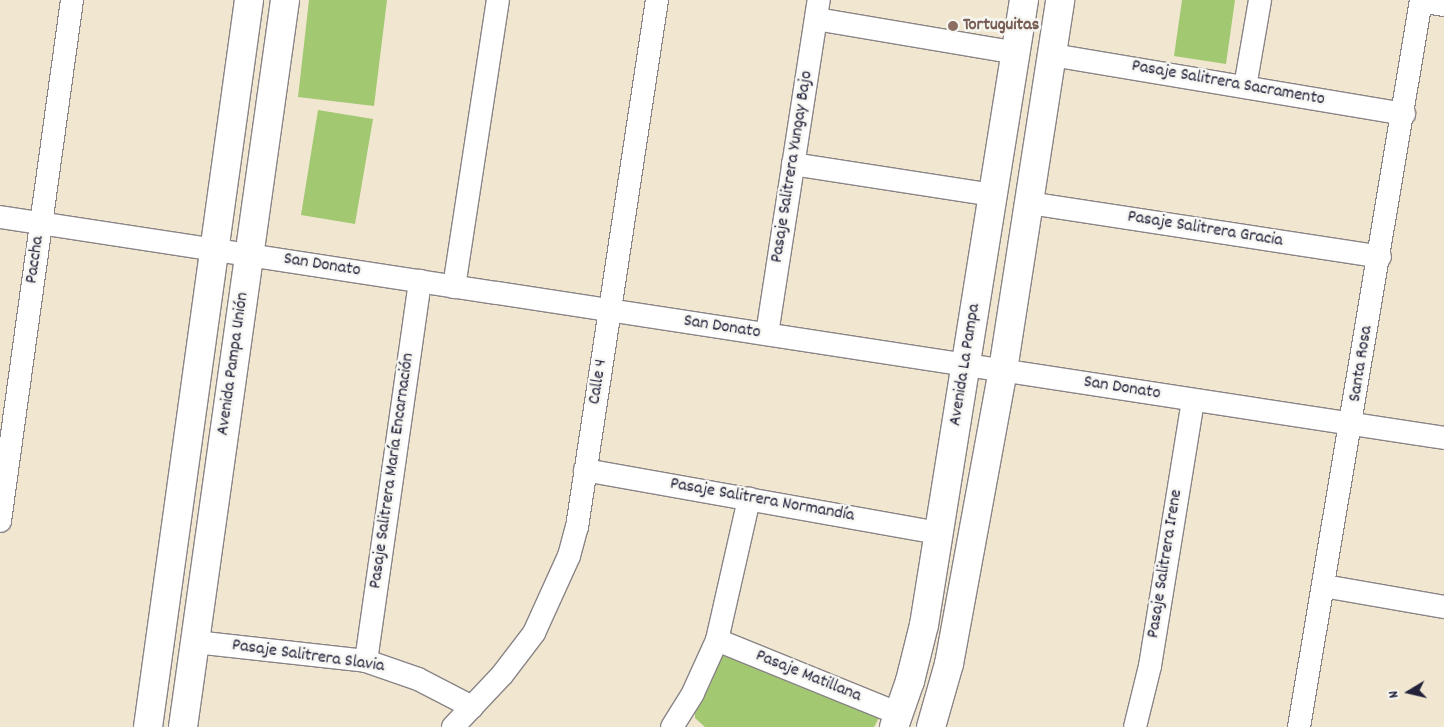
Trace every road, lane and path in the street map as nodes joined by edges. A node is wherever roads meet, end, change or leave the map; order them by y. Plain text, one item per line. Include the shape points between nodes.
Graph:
1 (72, 0) edge
2 (249, 0) edge
3 (285, 0) edge
4 (498, 0) edge
5 (657, 0) edge
6 (1024, 0) edge
7 (1060, 0) edge
8 (1260, 0) edge
9 (1421, 0) edge
10 (1444, 5) edge
11 (817, 9) edge
12 (1016, 52) junction
13 (1052, 55) junction
14 (1245, 87) junction
15 (1404, 114) junction
16 (793, 164) junction
17 (993, 195) junction
18 (1029, 202) junction
19 (0, 217) edge
20 (41, 223) junction
21 (214, 250) junction
22 (249, 255) junction
23 (1380, 257) junction
24 (420, 281) junction
25 (454, 287) junction
26 (610, 310) junction
27 (767, 334) junction
28 (967, 365) junction
29 (1003, 370) junction
30 (1193, 400) junction
31 (1352, 424) junction
32 (1444, 438) edge
33 (585, 470) junction
34 (749, 499) junction
35 (0, 521) edge
36 (939, 533) junction
37 (1324, 586) junction
38 (1444, 607) edge
39 (717, 640) junction
40 (195, 642) junction
41 (366, 661) junction
42 (472, 707) junction
43 (896, 720) edge
44 (681, 724) edge
45 (148, 727) edge
46 (183, 727) edge
47 (453, 727) edge
48 (931, 727) edge
49 (1135, 727) edge
50 (1300, 727) edge

1 - 20 street, Paccha
2 - 21 street, Avenida Pampa Unión
3 - 22 street, Avenida Pampa Unión
4 - 25 street
5 - 26 street, Calle 4
6 - 12 street, Avenida La Pampa
7 - 13 street, Avenida La Pampa
8 - 14 street
9 - 10 street
9 - 15 street, Santa Rosa
11 - 12 street
11 - 16 street, Pasaje Salitrera Yungay Bajo
12 - 17 street, Avenida La Pampa
13 - 14 street, Pasaje Salitrera Sacramento
13 - 18 street, Avenida La Pampa
14 - 15 street, Pasaje Salitrera Sacramento
15 - 23 street, Santa Rosa
16 - 17 street
16 - 27 street, Pasaje Salitrera Yungay Bajo
17 - 28 street, Avenida La Pampa
18 - 23 street, Pasaje Salitrera Gracia
18 - 29 street, Avenida La Pampa
19 - 20 street, San Donato
20 - 21 street, San Donato
20 - 35 street, Paccha
21 - 22 street, San Donato
21 - 45 street, Avenida Pampa Unión
22 - 24 street, San Donato
22 - 40 street, Avenida Pampa Unión
23 - 31 street, Santa Rosa
24 - 25 street, San Donato
24 - 41 street, Pasaje Salitrera María Encarnación
25 - 26 street, San Donato
26 - 27 street, San Donato
26 - 33 street, Calle 4
27 - 28 street, San Donato
28 - 29 street, San Donato
28 - 36 street, Avenida La Pampa
29 - 30 street, San Donato
29 - 48 street, Avenida La Pampa via 949,664
30 - 31 street, San Donato
30 - 49 street, Pasaje Salitrera Irene via 1150,666
31 - 32 street, San Donato
31 - 37 street, Santa Rosa
33 - 34 street, Pasaje Salitrera Normandía
33 - 42 street, Calle 4 via 569,556 547,610 519,655
34 - 36 street, Pasaje Salitrera Normandía
34 - 39 street
36 - 43 street, Avenida La Pampa via 917,654
37 - 38 street
37 - 50 street, Santa Rosa
39 - 43 street, Pasaje Matillana
39 - 44 street
40 - 41 street, Pasaje Salitrera Slavia
40 - 46 street, Avenida Pampa Unión
41 - 42 street, Pasaje Salitrera Slavia via 418,678
42 - 47 street, Calle 4

